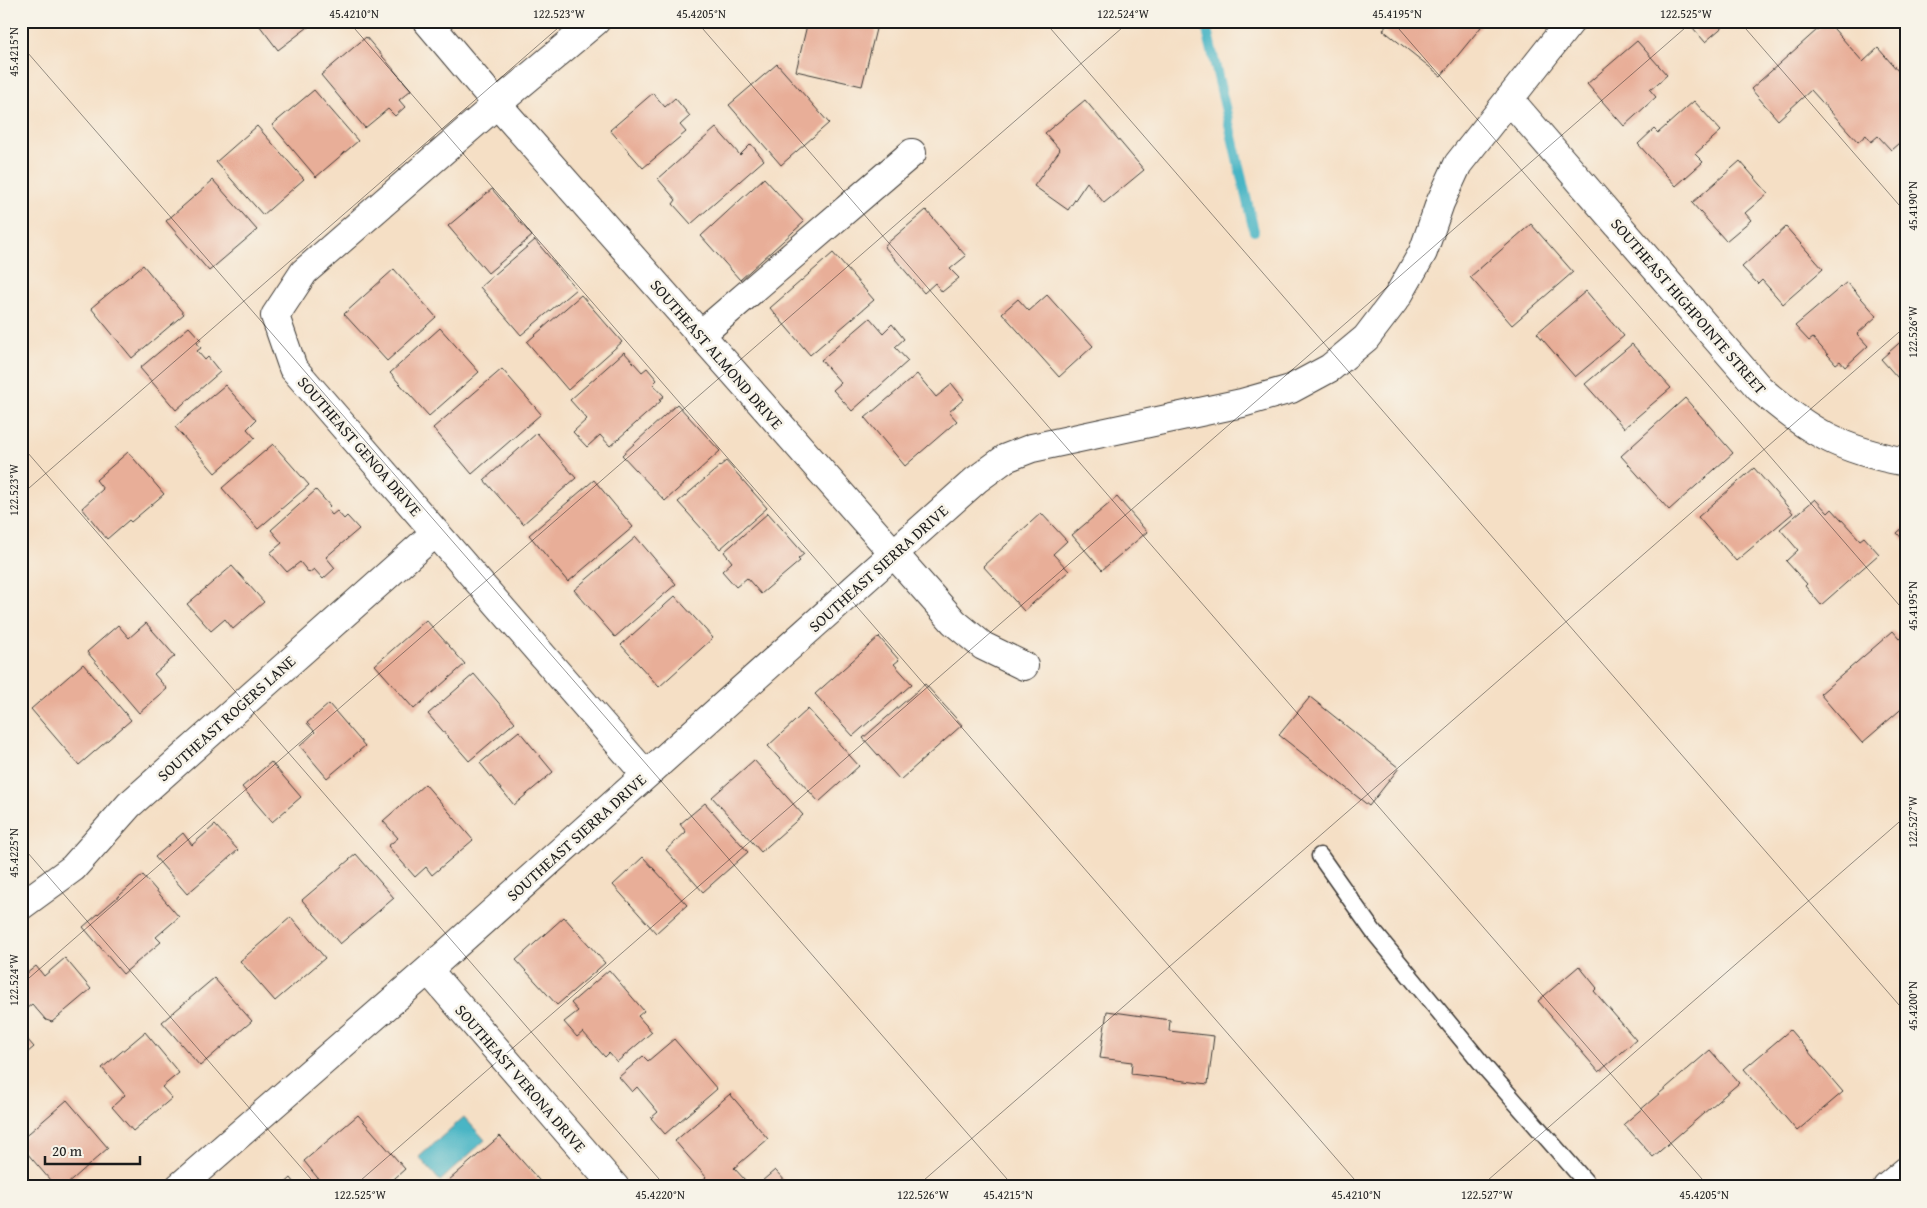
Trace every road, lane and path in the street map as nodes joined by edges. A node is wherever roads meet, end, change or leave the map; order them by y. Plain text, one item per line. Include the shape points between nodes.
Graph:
1 (427, 21) edge
2 (596, 21) edge
3 (1571, 21) edge
4 (1509, 99) junction
5 (497, 104) junction
6 (912, 153) dead end
7 (700, 335) junction
8 (1906, 462) edge
9 (435, 533) junction
10 (894, 554) junction
11 (1024, 666) dead end
12 (646, 775) junction
13 (1320, 856) dead end
14 (21, 906) edge
15 (428, 970) junction
16 (1906, 1171) edge
17 (178, 1187) edge
18 (615, 1187) edge
19 (1590, 1187) edge
20 (1887, 1187) edge

1 - 5 street, SOUTHEAST ALMOND DRIVE
2 - 5 street
3 - 4 street, SOUTHEAST SIERRA DRIVE
4 - 8 street, SOUTHEAST HIGHPOINTE STREET via 1760,388 1788,414 1840,445
4 - 10 street, SOUTHEAST SIERRA DRIVE via 1458,164 1423,252 1398,296 1366,338 1330,368 1291,389 1242,404 1032,448 1006,458 976,480
5 - 7 street, SOUTHEAST ALMOND DRIVE
5 - 9 street, SOUTHEAST GENOA DRIVE via 304,272 275,316 293,368
6 - 7 street
7 - 10 street, SOUTHEAST ALMOND DRIVE
9 - 12 street, SOUTHEAST GENOA DRIVE
9 - 14 street, SOUTHEAST ROGERS LANE via 129,805 73,868
10 - 11 street, SOUTHEAST ALMOND DRIVE via 954,622 983,646
10 - 12 street, SOUTHEAST SIERRA DRIVE
12 - 15 street, SOUTHEAST SIERRA DRIVE
13 - 19 lane via 1385,946 1488,1071
15 - 17 street, SOUTHEAST SIERRA DRIVE
15 - 18 street, SOUTHEAST VERONA DRIVE
16 - 20 street

